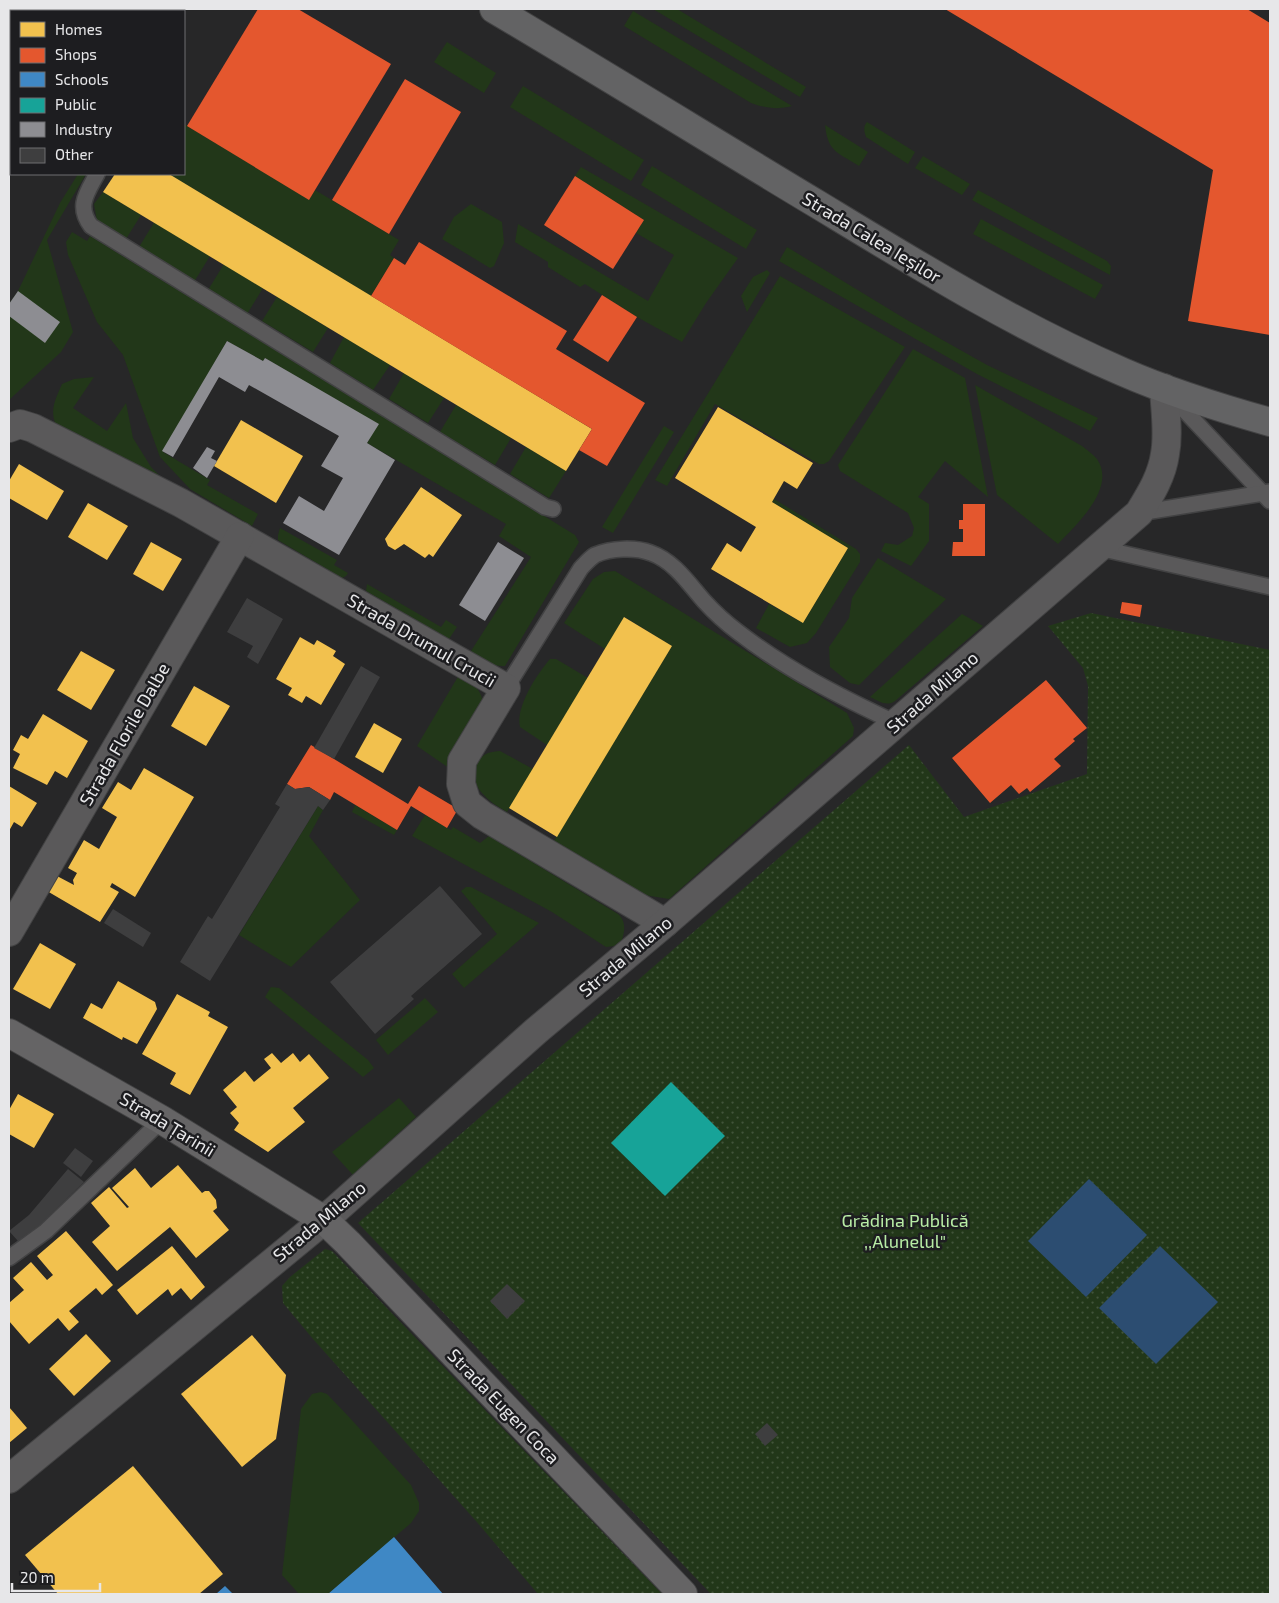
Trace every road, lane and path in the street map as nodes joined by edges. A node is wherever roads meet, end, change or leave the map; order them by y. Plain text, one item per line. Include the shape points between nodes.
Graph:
1 (494, 9) edge
2 (96, 175) edge
3 (1164, 388) junction
4 (1270, 422) edge
5 (14, 426) edge
6 (1268, 495) edge
7 (553, 509) dead end
8 (1138, 514) junction
9 (240, 536) junction
10 (1099, 548) junction
11 (1270, 587) edge
12 (506, 688) junction
13 (896, 723) junction
14 (665, 923) junction
15 (9, 932) edge
16 (9, 1033) edge
17 (162, 1120) junction
18 (324, 1220) junction
19 (9, 1258) edge
20 (9, 1479) edge
21 (683, 1594) edge

1 - 3 main road, Strada Calea Ieșilor via 891,250 1069,347
2 - 7 lane via 83,205 85,218 91,226
3 - 4 main road, Strada Calea Ieșilor
3 - 6 lane
3 - 8 street, Strada Milano via 1165,454 1152,491
5 - 9 street, Strada Drumul Crucii via 33,428
6 - 8 lane
8 - 10 street, Strada Milano
9 - 12 street, Strada Drumul Crucii
9 - 15 street, Strada Florile Dalbe
10 - 11 lane
10 - 13 street, Strada Milano
12 - 13 lane via 581,568 601,553 634,550 652,553 669,563 736,631 769,655 833,693
12 - 14 street, Strada Drumul Crucii via 462,761 461,784 467,803
13 - 14 street, Strada Milano
14 - 18 street, Strada Milano via 536,1031
16 - 17 street, Strada Țarinii
17 - 18 street, Strada Țarinii
17 - 19 lane via 46,1231
18 - 20 street, Strada Milano
18 - 21 street, Strada Eugen Coca

